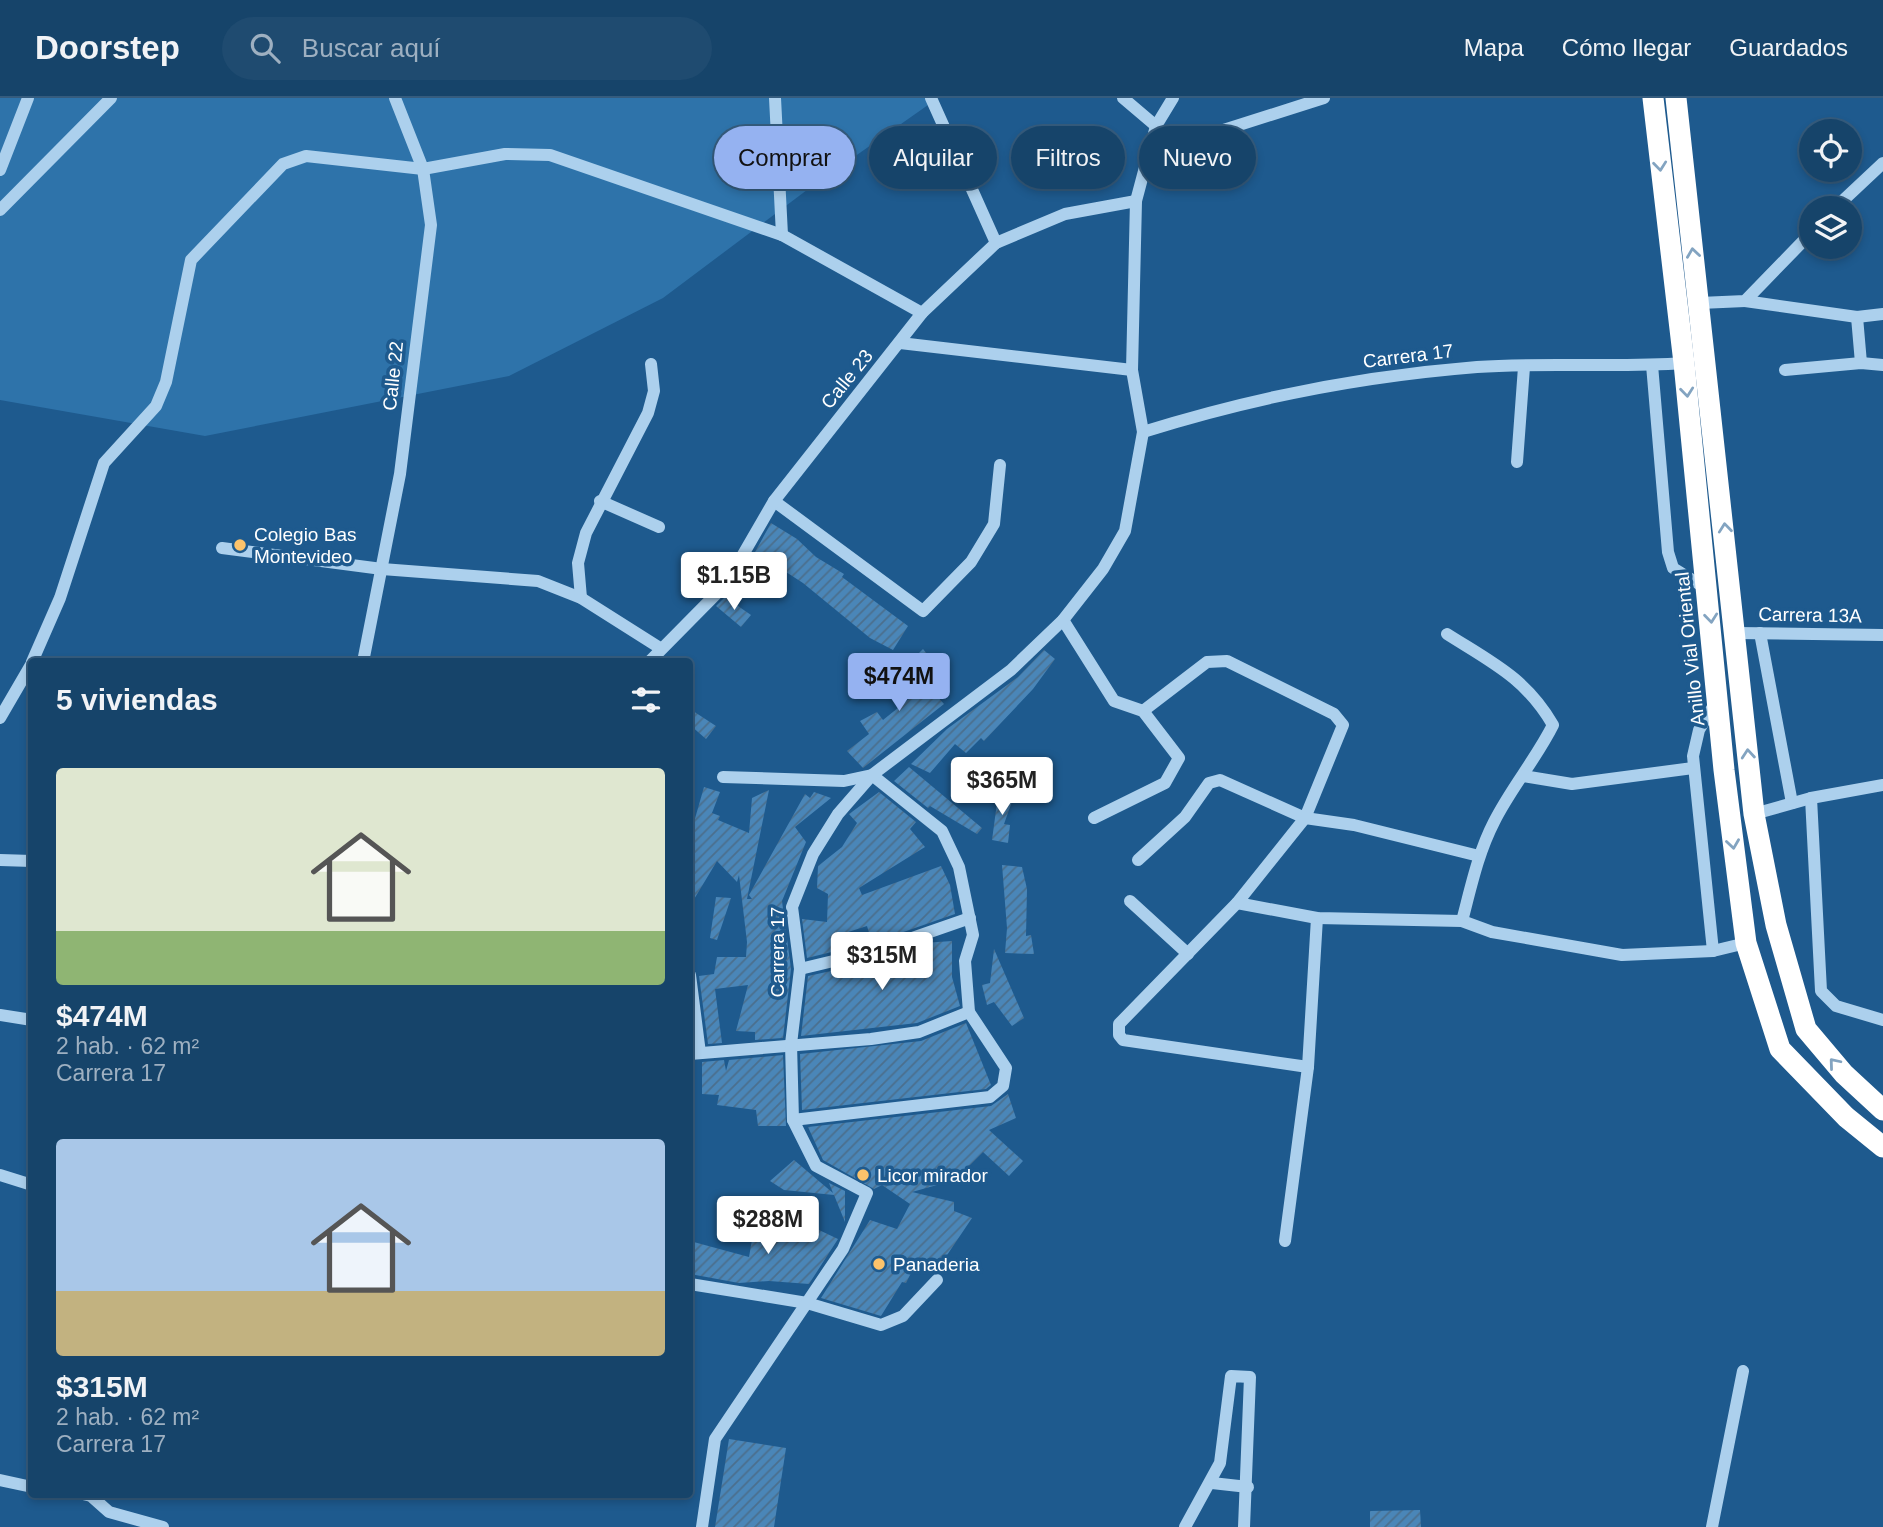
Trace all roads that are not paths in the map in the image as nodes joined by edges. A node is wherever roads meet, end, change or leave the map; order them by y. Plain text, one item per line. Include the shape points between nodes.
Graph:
1 (28, 98) edge
2 (111, 98) edge
3 (395, 98) edge
4 (775, 98) edge
5 (931, 98) edge
6 (1124, 98) edge
7 (1173, 98) edge
8 (1324, 98) edge
9 (1653, 98) edge
10 (1676, 98) edge
11 (1155, 126) edge
12 (1157, 126) edge
13 (1236, 126) edge
14 (1883, 163) edge
15 (423, 169) junction
16 (0, 170) edge
17 (1139, 189) edge
18 (1848, 196) edge
19 (1136, 201) junction
20 (0, 209) edge
21 (782, 235) junction
22 (996, 243) junction
23 (1799, 245) edge
24 (1745, 301) junction
25 (1700, 303) junction
26 (922, 313) junction
27 (1883, 314) edge
28 (1857, 317) junction
29 (900, 343) junction
30 (1684, 363) junction
31 (1861, 363) junction
32 (651, 364) dead end
33 (1652, 365) junction
34 (1883, 365) edge
35 (1524, 367) junction
36 (1132, 370) junction
37 (1785, 370) dead end
38 (1143, 432) junction
39 (1517, 462) dead end
40 (1000, 465) dead end
41 (600, 501) junction
42 (774, 501) junction
43 (659, 527) dead end
44 (222, 548) dead end
45 (383, 569) junction
46 (1707, 589) junction
47 (581, 598) junction
48 (1063, 620) junction
49 (1736, 632) junction
50 (1760, 633) junction
51 (1447, 634) dead end
52 (1883, 635) edge
53 (660, 648) junction
54 (34, 658) edge
55 (364, 658) edge
56 (652, 658) edge
57 (28, 669) edge
58 (1719, 697) junction
59 (1143, 711) junction
60 (0, 718) edge
61 (1693, 768) junction
62 (872, 775) junction
63 (1524, 776) junction
64 (723, 777) dead end
65 (1883, 785) edge
66 (1811, 798) junction
67 (1792, 803) junction
68 (1754, 814) junction
69 (1094, 818) dead end
70 (1305, 818) junction
71 (1479, 856) junction
72 (0, 860) edge
73 (1138, 860) dead end
74 (28, 861) edge
75 (1130, 901) dead end
76 (1237, 903) junction
77 (970, 918) junction
78 (1317, 918) junction
79 (1462, 921) junction
80 (1746, 943) junction
81 (1713, 951) junction
82 (1188, 954) junction
83 (800, 969) junction
84 (969, 1012) junction
85 (0, 1015) edge
86 (28, 1019) edge
87 (1883, 1020) edge
88 (693, 1022) edge
89 (791, 1044) junction
90 (695, 1054) edge
91 (1307, 1067) junction
92 (1883, 1110) edge
93 (793, 1120) junction
94 (1883, 1147) edge
95 (0, 1174) edge
96 (28, 1184) edge
97 (1285, 1241) dead end
98 (937, 1280) dead end
99 (693, 1284) edge
100 (807, 1303) junction
101 (1743, 1371) dead end
102 (0, 1480) edge
103 (1212, 1483) junction
104 (28, 1486) edge
105 (1248, 1487) junction
106 (92, 1498) edge
107 (163, 1527) edge
108 (702, 1527) edge
109 (1185, 1527) edge
110 (1244, 1527) edge
111 (1712, 1527) edge

1 - 16 street
2 - 20 street
3 - 15 street, Calle 22
4 - 21 street
5 - 22 street
6 - 11 street
7 - 12 street, Carrera 17
8 - 13 street
9 -> 30 highway, Anillo Vial Oriental
25 -> 10 highway
14 - 18 street
15 - 21 street via 505,154 550,155
15 - 45 street, Calle 22 via 431,225 400,474
15 - 54 street via 306,156 283,164 191,260 166,382 156,406 104,463 60,598
17 - 19 street, Carrera 17
19 - 22 street, Calle 23 via 1065,214
19 - 36 street, Carrera 17
21 - 26 street
22 - 26 street, Calle 23
23 - 24 street
24 - 25 street
24 - 28 street
49 -> 25 highway
26 - 29 street, Calle 23
27 - 28 street
28 - 31 street
29 - 36 street
29 - 42 street, Calle 23
30 - 33 street, Carrera 17
30 -> 46 highway, Anillo Vial Oriental
31 - 34 street
31 - 37 street
32 - 41 street via 654,391 648,413
33 - 35 street, Carrera 17
33 - 46 street via 1668,552 1673,568
35 - 38 street, Carrera 17 via 1478,367 1335,384 1229,406
35 - 39 street
36 - 38 street, Carrera 17
38 - 48 street, Carrera 17 via 1125,531 1103,569
40 - 42 street via 994,524 971,562 923,611
41 - 43 street
41 - 47 street via 578,563
42 - 53 street, Calle 23 via 726,584
44 - 45 street
45 - 47 street via 538,581
45 - 55 street, Calle 22
46 -> 58 highway, Anillo Vial Oriental
47 - 53 street
48 - 59 street via 1114,701
48 - 62 street, Carrera 17 via 1011,670
49 - 50 street, Carrera 13A
68 -> 49 highway
50 - 52 street, Carrera 13A
50 - 67 street
51 - 63 street via 1516,679 1537,698 1553,724
53 - 56 street, Calle 23
57 - 60 street
58 - 61 street via 1699,730
58 -> 80 highway, Anillo Vial Oriental
59 - 69 street via 1179,763 1165,783
59 - 70 street via 1207,662 1227,661 1334,715 1343,725
61 - 63 street via 1572,784
61 - 81 street
62 - 64 street via 844,781
62 - 77 street via 942,831 959,867
62 - 83 street, Carrera 17 via 838,814 813,854 792,907
63 - 71 street
65 - 66 street
66 - 67 street
66 - 87 street via 1821,991 1836,1006
67 - 68 street
92 -> 68 highway via 1806,1029 1776,925
70 - 71 street via 1354,825
70 - 73 street via 1220,780 1209,783 1185,817
70 - 76 street
71 - 79 street
72 - 74 street
75 - 82 street
76 - 78 street
76 - 82 street
77 - 83 street via 875,951
77 - 84 street via 972,935 965,961
78 - 79 street
78 - 91 street
79 - 81 street via 1492,932 1622,955
80 - 81 street
80 - 94 highway, Anillo Vial Oriental via 1780,1049 1846,1117
82 - 91 street via 1119,1024 1123,1040
83 - 89 street, Carrera 17
84 - 89 street via 919,1032
84 - 93 street via 1006,1068 1003,1086 990,1097
85 - 86 street
88 - 90 street
89 - 90 street
89 - 93 street, Carrera 17
91 - 97 street
93 - 100 street, Carrera 17 via 816,1166 867,1193 843,1249
95 - 96 street
98 - 100 street via 903,1316 881,1325
99 - 100 street
100 - 108 street via 715,1438
101 - 111 street
102 - 104 street
103 - 105 street
103 - 105 street via 1220,1463 1231,1376 1250,1377
103 - 109 street
105 - 110 street
106 - 107 street via 108,1512

